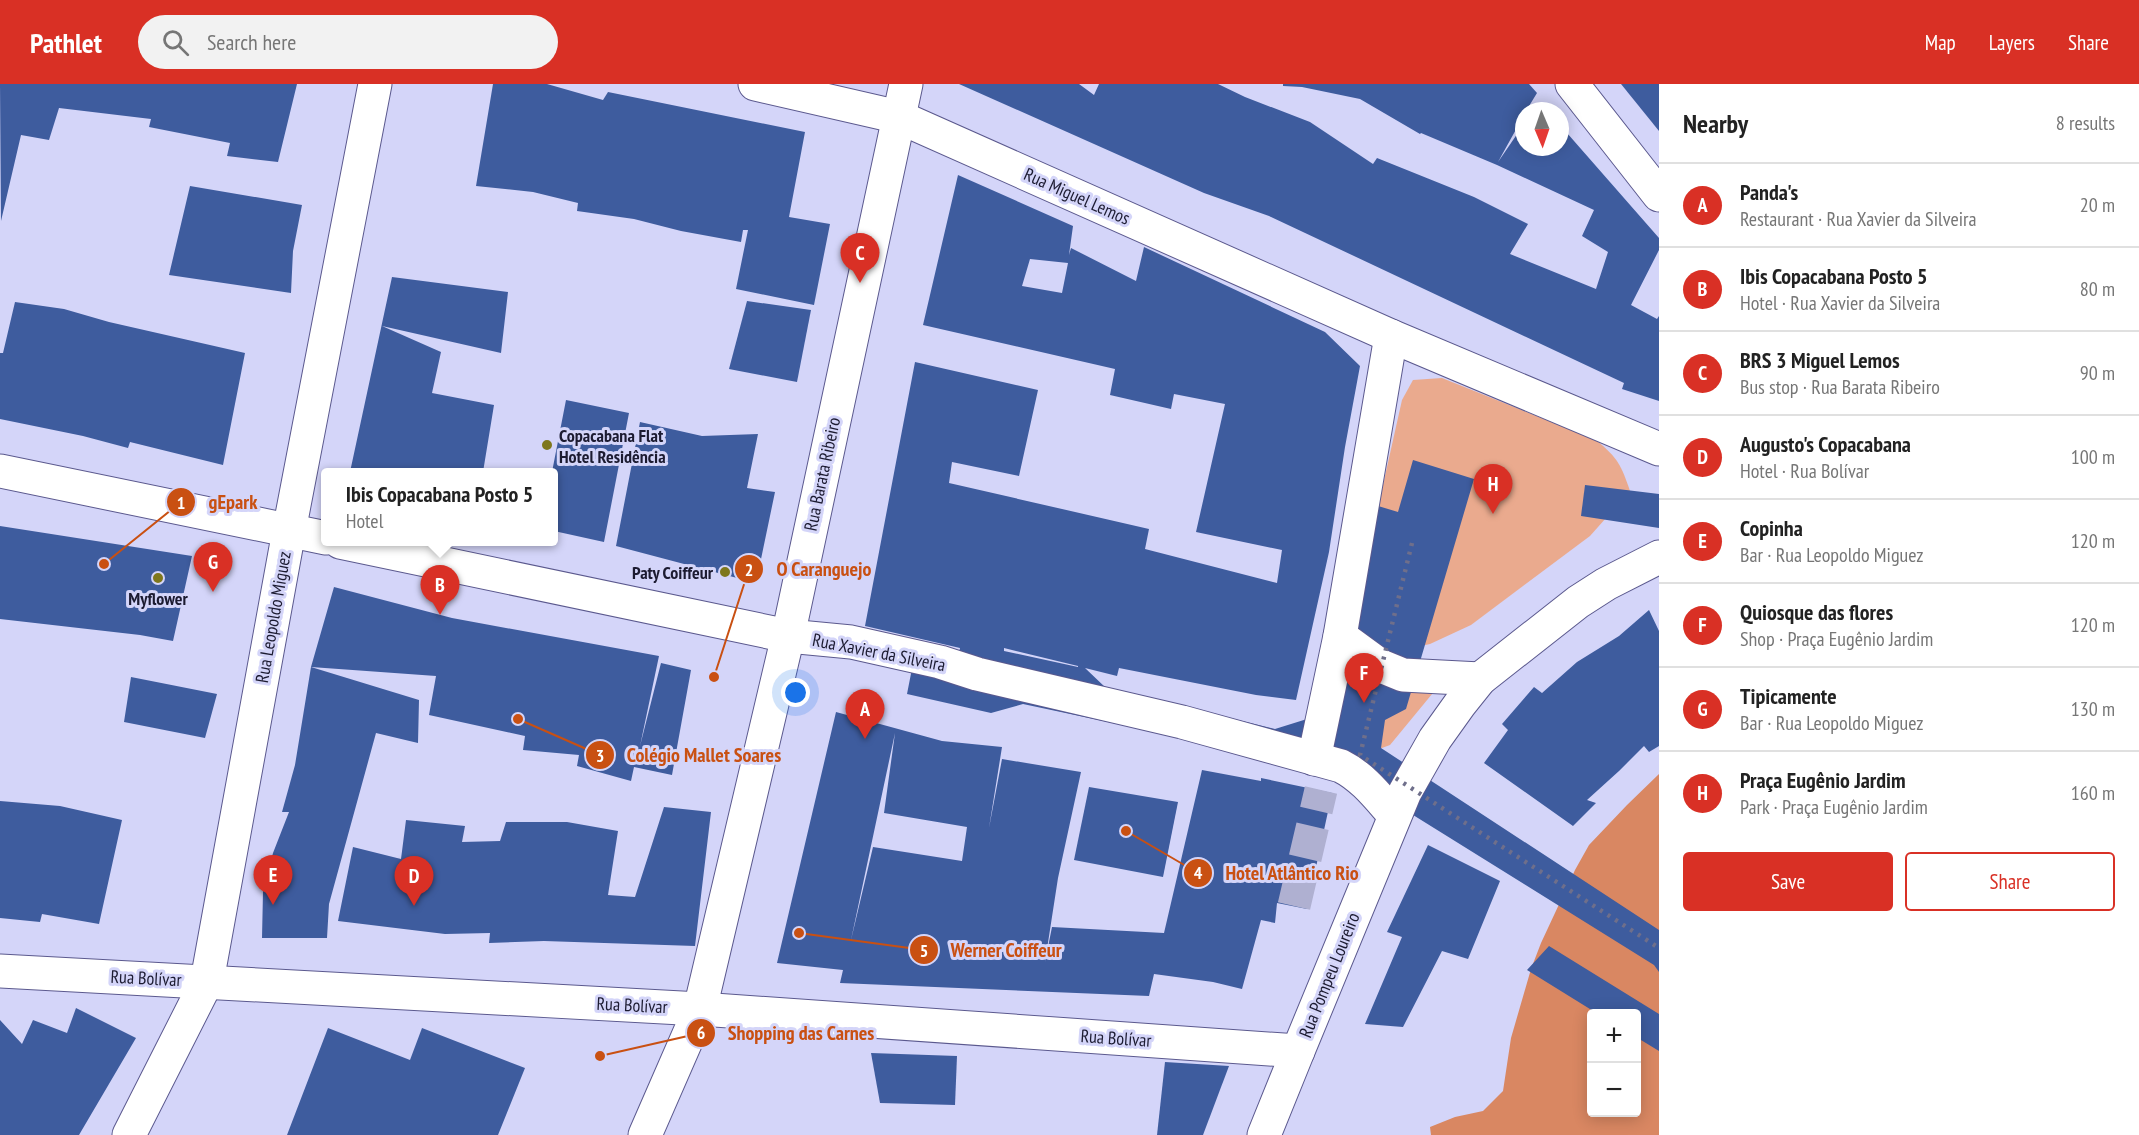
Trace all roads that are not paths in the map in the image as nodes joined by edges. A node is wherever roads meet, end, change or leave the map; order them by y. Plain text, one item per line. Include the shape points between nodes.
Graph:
1 (375, 84) edge
2 (754, 84) edge
3 (906, 84) edge
4 (1572, 84) edge
5 (899, 117) junction
6 (1659, 195) edge
7 (1390, 336) junction
8 (1658, 450) edge
9 (0, 471) edge
10 (289, 531) junction
11 (321, 537) edge
12 (359, 546) edge
13 (1659, 557) edge
14 (788, 636) junction
15 (1340, 636) junction
16 (1480, 679) junction
17 (1325, 772) junction
18 (1394, 815) junction
19 (0, 972) edge
20 (207, 981) junction
21 (700, 1009) junction
22 (1298, 1051) junction
23 (129, 1135) edge
24 (645, 1135) edge
25 (1264, 1135) edge

1 - 10 main road, Rua Leopoldo Miguez
2 - 5 main road, Rua Miguel Lemos
3 - 5 main road, Rua Barata Ribeiro
4 - 6 main road
5 - 7 main road, Rua Miguel Lemos
5 - 14 main road, Rua Barata Ribeiro
7 - 8 main road, Rua Miguel Lemos
7 - 15 main road
9 - 10 main road
10 - 11 main road
10 - 20 main road, Rua Leopoldo Miguez
12 - 14 main road, Rua Xavier da Silveira
13 - 16 main road, Rua Pompeu Loureiro via 1578,602
14 - 17 main road, Rua Xavier da Silveira via 851,642 1182,722
14 - 21 main road, Rua Barata Ribeiro
15 - 16 main road via 1381,666 1403,675
15 - 17 main road
16 - 18 main road, Rua Pompeu Loureiro via 1435,739
17 - 18 main road, Rua Xavier da Silveira via 1352,772
18 - 22 main road, Rua Pompeu Loureiro
19 - 20 main road, Rua Bolívar
20 - 21 main road, Rua Bolívar
20 - 23 main road, Rua Leopoldo Miguez
21 - 22 main road, Rua Bolívar
21 - 24 main road, Rua Barata Ribeiro
22 - 25 main road, Rua Pompeu Loureiro

